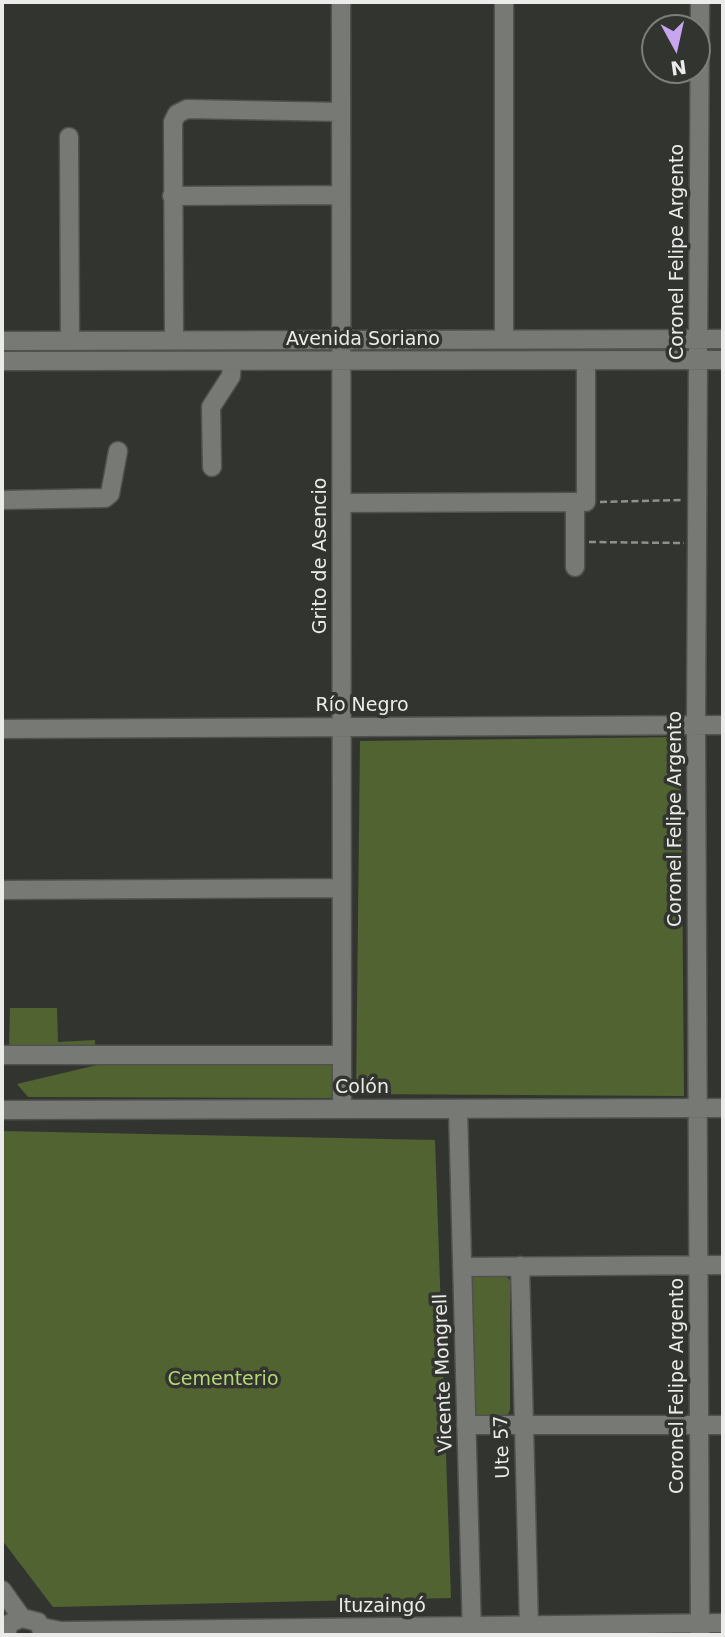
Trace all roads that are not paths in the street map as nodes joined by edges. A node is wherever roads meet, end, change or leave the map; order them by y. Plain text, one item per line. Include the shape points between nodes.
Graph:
1 (341, 2) edge
2 (504, 2) edge
3 (700, 2) edge
4 (341, 112) junction
5 (69, 137) dead end
6 (341, 195) junction
7 (172, 196) junction
8 (342, 339) junction
9 (504, 339) junction
10 (698, 339) junction
11 (723, 339) edge
12 (174, 340) junction
13 (2, 341) edge
14 (70, 341) junction
15 (232, 360) junction
16 (342, 360) junction
17 (699, 360) junction
18 (723, 360) edge
19 (586, 361) junction
20 (2, 362) edge
21 (118, 451) dead end
22 (212, 467) dead end
23 (2, 500) edge
24 (586, 502) road end
25 (342, 503) junction
26 (575, 567) dead end
27 (696, 725) junction
28 (723, 725) edge
29 (342, 727) junction
30 (2, 729) edge
31 (342, 888) junction
32 (2, 890) edge
33 (2, 1055) edge
34 (342, 1055) junction
35 (699, 1108) junction
36 (723, 1108) edge
37 (458, 1109) junction
38 (2, 1110) edge
39 (342, 1110) junction
40 (698, 1265) junction
41 (723, 1265) edge
42 (520, 1266) junction
43 (462, 1267) junction
44 (523, 1424) junction
45 (466, 1425) junction
46 (700, 1425) junction
47 (723, 1425) edge
48 (2, 1590) edge
49 (22, 1618) junction
50 (723, 1623) edge
51 (529, 1626) junction
52 (700, 1629) edge
53 (43, 1631) edge
54 (472, 1631) edge
55 (4, 1632) edge
56 (248, 1632) edge
57 (283, 1632) edge

1 - 4 street, Grito de Asencio
2 - 9 street
3 - 10 street, Coronel Felipe Argento
4 - 6 street, Grito de Asencio
4 - 7 street via 187,109 173,122
5 - 14 street
6 - 7 street
6 - 8 street, Grito de Asencio
7 - 12 street
8 - 9 street, Avenida Soriano
8 - 12 street, Avenida Soriano
8 - 16 street, Grito de Asencio
9 - 10 street, Avenida Soriano
10 - 11 street, Avenida Soriano
10 - 17 street, Coronel Felipe Argento
12 - 14 street, Avenida Soriano
13 - 14 street, Avenida Soriano
15 - 16 street, Avenida Soriano
15 - 20 street, Avenida Soriano
15 - 22 street via 231,376 211,407
16 - 19 street, Avenida Soriano
16 - 25 street, Grito de Asencio
17 - 18 street, Avenida Soriano
17 - 19 street, Avenida Soriano
17 - 27 street, Coronel Felipe Argento
19 - 24 street
21 - 23 street via 110,494 105,498
25 - 26 street via 575,502
25 - 29 street, Grito de Asencio
27 - 28 street, Río Negro
27 - 29 street, Río Negro
27 - 35 street, Coronel Felipe Argento
29 - 30 street, Río Negro
29 - 31 street, Grito de Asencio
31 - 32 street
31 - 34 street, Grito de Asencio
33 - 34 street
34 - 39 street, Grito de Asencio
35 - 36 street, Colón
35 - 37 street, Colón
35 - 40 street, Coronel Felipe Argento
37 - 39 street, Colón
37 - 43 street, Vicente Mongrell
38 - 39 street, Colón
40 - 41 street
40 - 42 street
40 - 46 street, Coronel Felipe Argento
42 - 43 street
42 - 44 street, Ute 57
43 - 45 street, Vicente Mongrell
44 - 45 street
44 - 46 street
44 - 51 street, Ute 57
45 - 54 street, Vicente Mongrell
46 - 47 street
46 - 52 street, Coronel Felipe Argento
48 - 49 street
49 - 53 street, Ituzaingó via 33,1619
49 - 55 street
50 - 52 street, Ituzaingó
51 - 52 street, Ituzaingó
51 - 54 street, Ituzaingó
53 - 56 street, Ituzaingó
54 - 57 street, Ituzaingó
56 - 57 street, Ituzaingó

